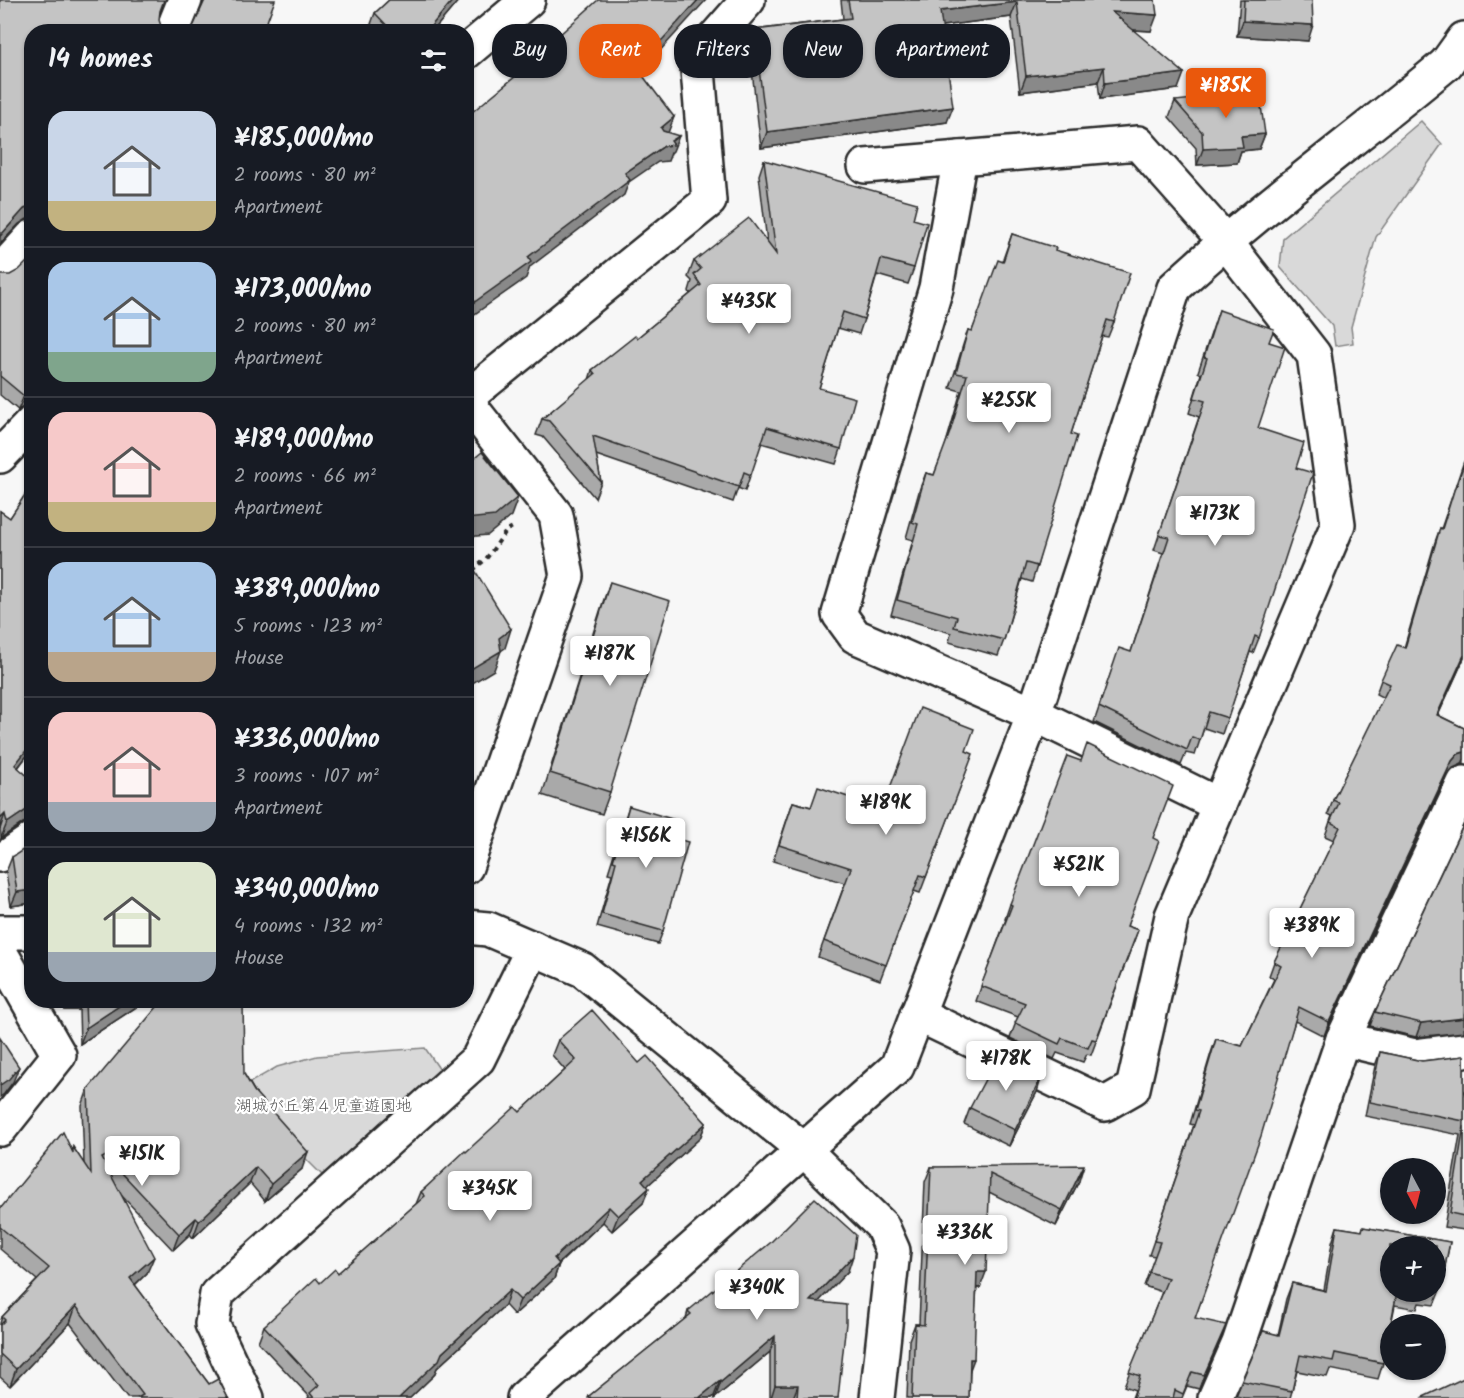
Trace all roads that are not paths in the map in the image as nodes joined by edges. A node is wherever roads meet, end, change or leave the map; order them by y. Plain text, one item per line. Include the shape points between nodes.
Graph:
1 (185, 0) edge
2 (528, 0) edge
3 (748, 0) edge
4 (175, 24) edge
5 (474, 45) edge
6 (1455, 51) edge
7 (960, 158) junction
8 (865, 166) dead end
9 (1225, 241) junction
10 (24, 246) edge
11 (0, 272) edge
12 (474, 392) edge
13 (474, 409) edge
14 (24, 431) edge
15 (0, 456) edge
16 (1034, 714) junction
17 (1464, 783) edge
18 (1219, 805) junction
19 (24, 842) edge
20 (474, 844) edge
21 (0, 858) edge
22 (474, 928) edge
23 (0, 932) edge
24 (24, 932) edge
25 (533, 948) junction
26 (0, 952) edge
27 (24, 994) edge
28 (32, 1008) edge
29 (917, 1014) junction
30 (1343, 1039) junction
31 (1464, 1050) edge
32 (0, 1129) edge
33 (804, 1150) junction
34 (247, 1398) edge
35 (524, 1398) edge
36 (877, 1398) edge
37 (1215, 1398) edge

1 - 4 street
2 - 5 street
3 - 12 street via 697,58 709,201
6 - 9 street via 1367,129
7 - 8 street
7 - 9 street via 1138,143
7 - 16 street via 936,288 839,614 855,636
9 - 16 street via 1174,288
9 - 18 street via 1314,355 1338,524
10 - 11 street
13 - 20 street via 556,515 567,576
14 - 15 street
16 - 18 street
16 - 29 street
17 - 30 street
18 - 29 street via 1172,916 1133,1088 1104,1104
19 - 21 lane
22 - 25 street via 488,929
23 - 24 street
25 - 33 street via 583,970
25 - 34 street via 478,1059 217,1294 212,1324
26 - 27 street
28 - 32 street via 59,1056
29 - 33 street via 897,1067
30 - 31 street via 1415,1056
30 - 37 street via 1239,1343
33 - 35 street
33 - 36 street via 882,1226 893,1251

